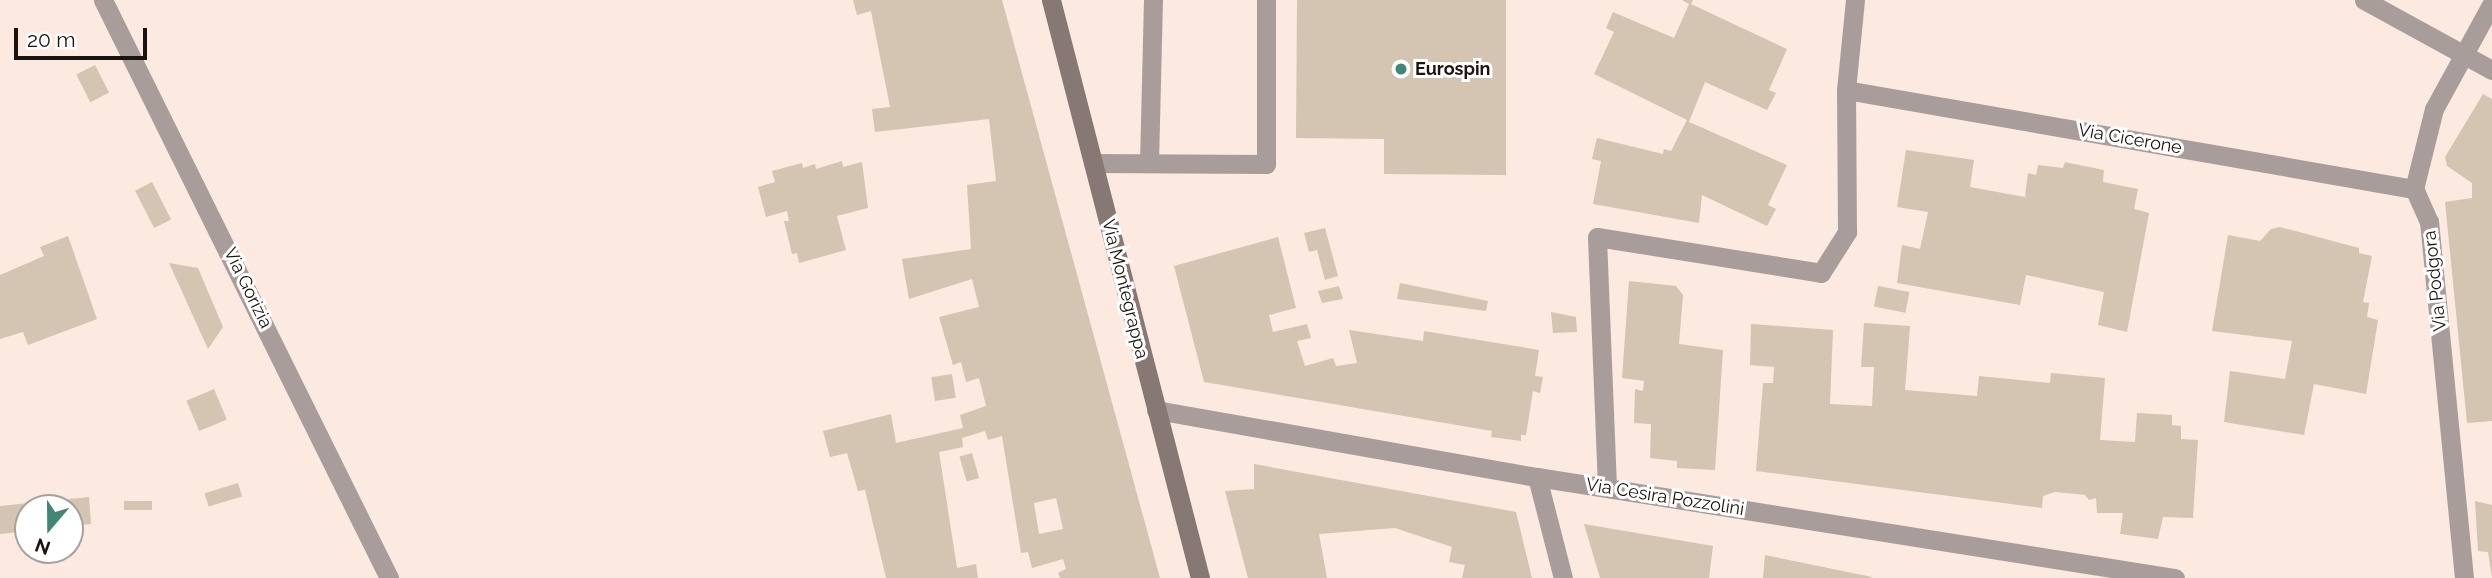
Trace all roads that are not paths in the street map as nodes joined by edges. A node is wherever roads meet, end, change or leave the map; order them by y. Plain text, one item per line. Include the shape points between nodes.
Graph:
1 (103, 0) edge
2 (1051, 0) edge
3 (1153, 0) edge
4 (1266, 0) edge
5 (1856, 0) edge
6 (2364, 0) edge
7 (2492, 3) edge
8 (2463, 54) junction
9 (2492, 70) edge
10 (1846, 90) junction
11 (1093, 163) junction
12 (1149, 163) junction
13 (2414, 189) junction
14 (1156, 410) junction
15 (1537, 477) junction
16 (1607, 487) junction
17 (389, 578) edge
18 (1200, 578) edge
19 (1563, 578) edge
20 (2175, 578) edge
21 (2464, 578) edge

1 - 17 street, Via Gorizia
2 - 11 main road, Via Montegrappa
3 - 12 street
4 - 12 street via 1266,163
5 - 10 street
6 - 8 street
7 - 8 street
8 - 9 street
8 - 13 street via 2434,109
10 - 13 street, Via Cicerone
10 - 16 street via 1847,232 1821,273 1597,237
11 - 12 street
11 - 14 main road, Via Montegrappa
13 - 21 street, Via Podgora via 2429,222
14 - 15 street, Via Cesira Pozzolini
14 - 18 main road, Via Montegrappa
15 - 16 street, Via Cesira Pozzolini
15 - 19 street
16 - 20 street, Via Cesira Pozzolini

